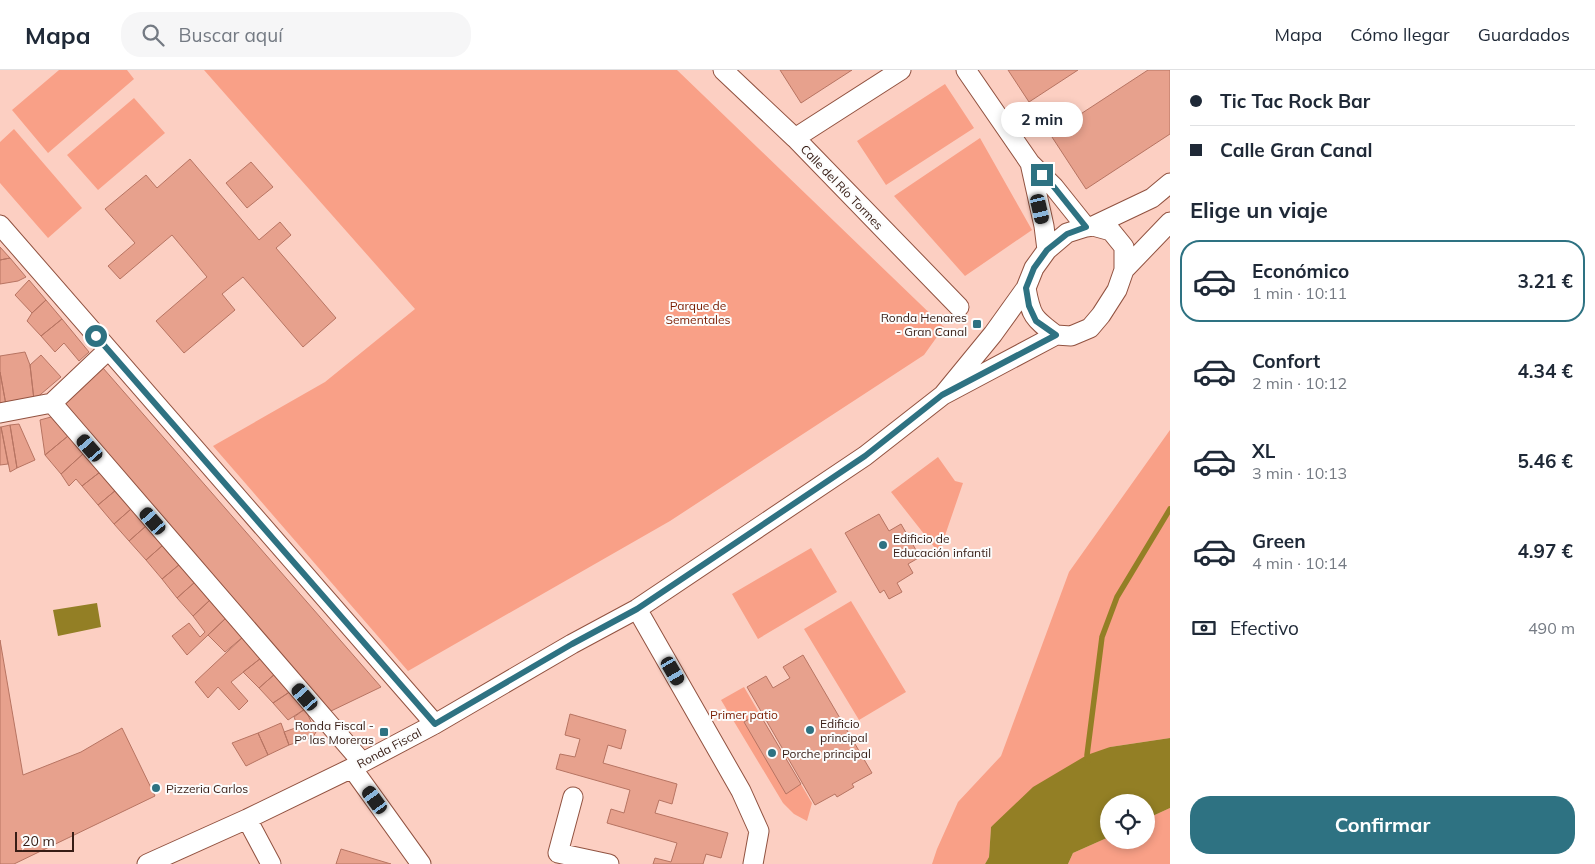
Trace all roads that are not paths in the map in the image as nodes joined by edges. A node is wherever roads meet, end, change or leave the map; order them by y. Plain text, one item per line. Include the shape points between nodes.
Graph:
1 (723, 70) edge
2 (901, 70) edge
3 (966, 70) edge
4 (795, 138) junction
5 (1030, 163) junction
6 (1170, 183) edge
7 (1170, 222) edge
8 (0, 225) edge
9 (1089, 226) junction
10 (1047, 250) junction
11 (1124, 270) junction
12 (1026, 288) junction
13 (959, 306) dead end
14 (1056, 335) junction
15 (108, 350) junction
16 (942, 395) junction
17 (52, 404) junction
18 (0, 413) edge
19 (637, 609) junction
20 (435, 724) junction
21 (357, 765) junction
22 (573, 798) dead end
23 (247, 819) junction
24 (147, 864) edge
25 (270, 864) edge
26 (421, 864) edge
27 (609, 864) edge
28 (752, 864) edge

1 - 4 street, Calle del Río Tormes
2 - 4 street
3 - 5 street
4 - 13 street, Calle del Río Tormes
5 - 9 street
5 - 10 street
6 - 9 street via 1152,198
7 - 11 street
8 - 15 street
9 - 10 street via 1067,234
9 - 11 street via 1111,230 1124,247
10 - 12 street via 1034,268
11 - 14 street via 1117,290 1090,328 1071,336
12 - 14 street via 1036,321
12 - 16 street, Ronda Fiscal
14 - 16 street, Ronda Fiscal
15 - 17 street
15 - 20 street
16 - 19 street, Ronda Fiscal via 865,456
17 - 18 street
17 - 21 street
19 - 20 street, Ronda Fiscal
19 - 28 street via 760,830
20 - 21 street, Ronda Fiscal
21 - 23 street, Ronda Fiscal
21 - 26 street
22 - 27 street via 558,853
23 - 24 street, Ronda Fiscal
23 - 25 street

